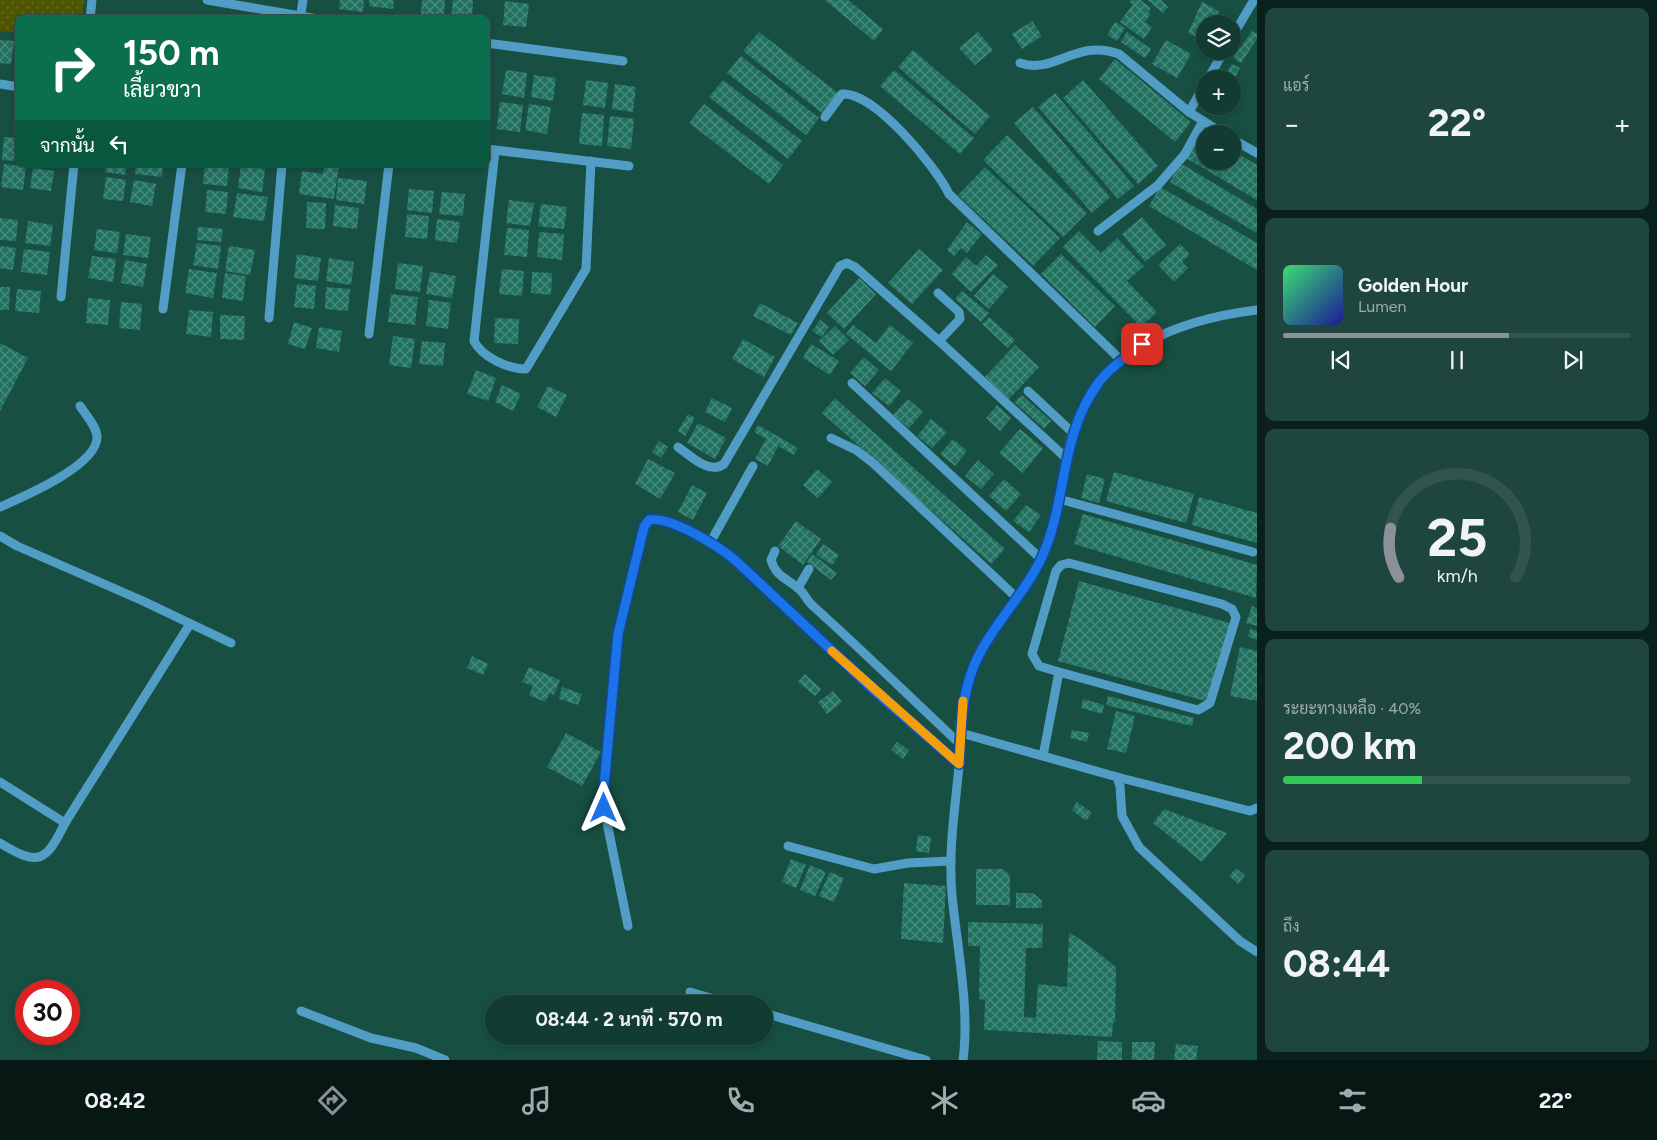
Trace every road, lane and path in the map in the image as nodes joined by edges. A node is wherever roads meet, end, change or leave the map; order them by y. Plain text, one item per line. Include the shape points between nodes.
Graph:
1 (92, 0) edge
2 (206, 0) edge
3 (303, 0) edge
4 (1254, 0) edge
5 (90, 15) edge
6 (289, 15) edge
7 (300, 15) edge
8 (1241, 22) edge
9 (490, 44) edge
10 (623, 61) dead end
11 (1020, 64) dead end
12 (0, 84) edge
13 (15, 86) edge
14 (1196, 100) edge
15 (1189, 112) junction
16 (825, 117) dead end
17 (1203, 121) junction
18 (1209, 125) edge
19 (1241, 144) edge
20 (491, 150) edge
21 (1257, 153) edge
22 (590, 161) junction
23 (629, 166) dead end
24 (74, 167) edge
25 (182, 167) edge
26 (282, 167) edge
27 (389, 167) edge
28 (489, 167) edge
29 (1098, 231) dead end
30 (938, 293) dead end
31 (61, 297) dead end
32 (163, 309) dead end
33 (1257, 310) edge
34 (269, 318) dead end
35 (370, 334) dead end
36 (940, 341) junction
37 (1122, 361) junction
38 (852, 383) dead end
39 (1028, 391) dead end
40 (80, 406) dead end
41 (1073, 433) junction
42 (831, 438) dead end
43 (678, 447) dead end
44 (1066, 458) junction
45 (753, 466) dead end
46 (1059, 499) junction
47 (0, 507) edge
48 (0, 536) edge
49 (710, 544) junction
50 (775, 551) dead end
51 (1253, 552) dead end
52 (1041, 559) junction
53 (810, 569) dead end
54 (798, 588) junction
55 (1017, 598) junction
56 (190, 624) junction
57 (230, 643) dead end
58 (1059, 672) junction
59 (960, 733) junction
60 (960, 744) junction
61 (1043, 756) junction
62 (959, 764) junction
63 (1117, 777) junction
64 (0, 782) edge
65 (1257, 808) edge
66 (65, 824) junction
67 (0, 843) edge
68 (788, 846) dead end
69 (951, 861) junction
70 (628, 926) dead end
71 (1257, 952) edge
72 (690, 992) dead end
73 (700, 995) edge
74 (301, 1011) dead end
75 (773, 1016) edge
76 (445, 1060) edge
77 (926, 1060) edge
78 (963, 1060) edge

1 - 5 street
2 - 6 street
3 - 7 street
4 - 8 street
9 - 10 street
11 - 15 street via 1043,66 1083,50 1106,49 1119,54
12 - 13 street
14 - 15 street
15 - 17 street
16 - 37 street via 842,94 864,100 926,156 949,194
17 - 18 street
17 - 29 street via 1185,154 1158,185
19 - 21 street
20 - 22 street
22 - 23 street
22 - 28 street via 586,269 526,369 515,369 478,350 474,341
24 - 31 street
25 - 32 street
26 - 34 street
27 - 35 street
30 - 36 street via 959,312 960,319
33 - 37 street via 1210,317 1175,328 1142,344
36 - 43 street via 855,267 848,263 840,266 724,464 710,468
36 - 44 street
37 - 41 street via 1100,380
38 - 52 street
39 - 41 street
40 - 47 street via 94,428 96,447 64,475
41 - 44 street
42 - 55 street via 873,463
44 - 46 street
45 - 49 street
46 - 51 street
46 - 52 street
48 - 56 street
49 - 62 street via 724,550 743,566 876,692
49 - 70 street via 670,522 658,518 649,520 644,527 618,634 604,808
50 - 54 street via 771,560 774,570
52 - 55 street
53 - 54 street
54 - 60 street
55 - 59 street via 979,654 961,710
56 - 57 street
56 - 66 street
58 - 58 street via 1039,666 1032,654 1056,571 1061,565 1069,563 1222,604 1232,609 1236,617 1210,703 1198,710
58 - 61 street
59 - 60 street
59 - 61 street
60 - 62 street
61 - 63 street
62 - 69 street
63 - 65 street via 1250,811
63 - 71 street via 1122,816 1139,846
64 - 66 street
66 - 67 street via 52,849 35,859
68 - 69 street via 874,869
69 - 78 street via 965,1018
72 - 73 street
74 - 76 street via 371,1038 416,1048
75 - 77 street

